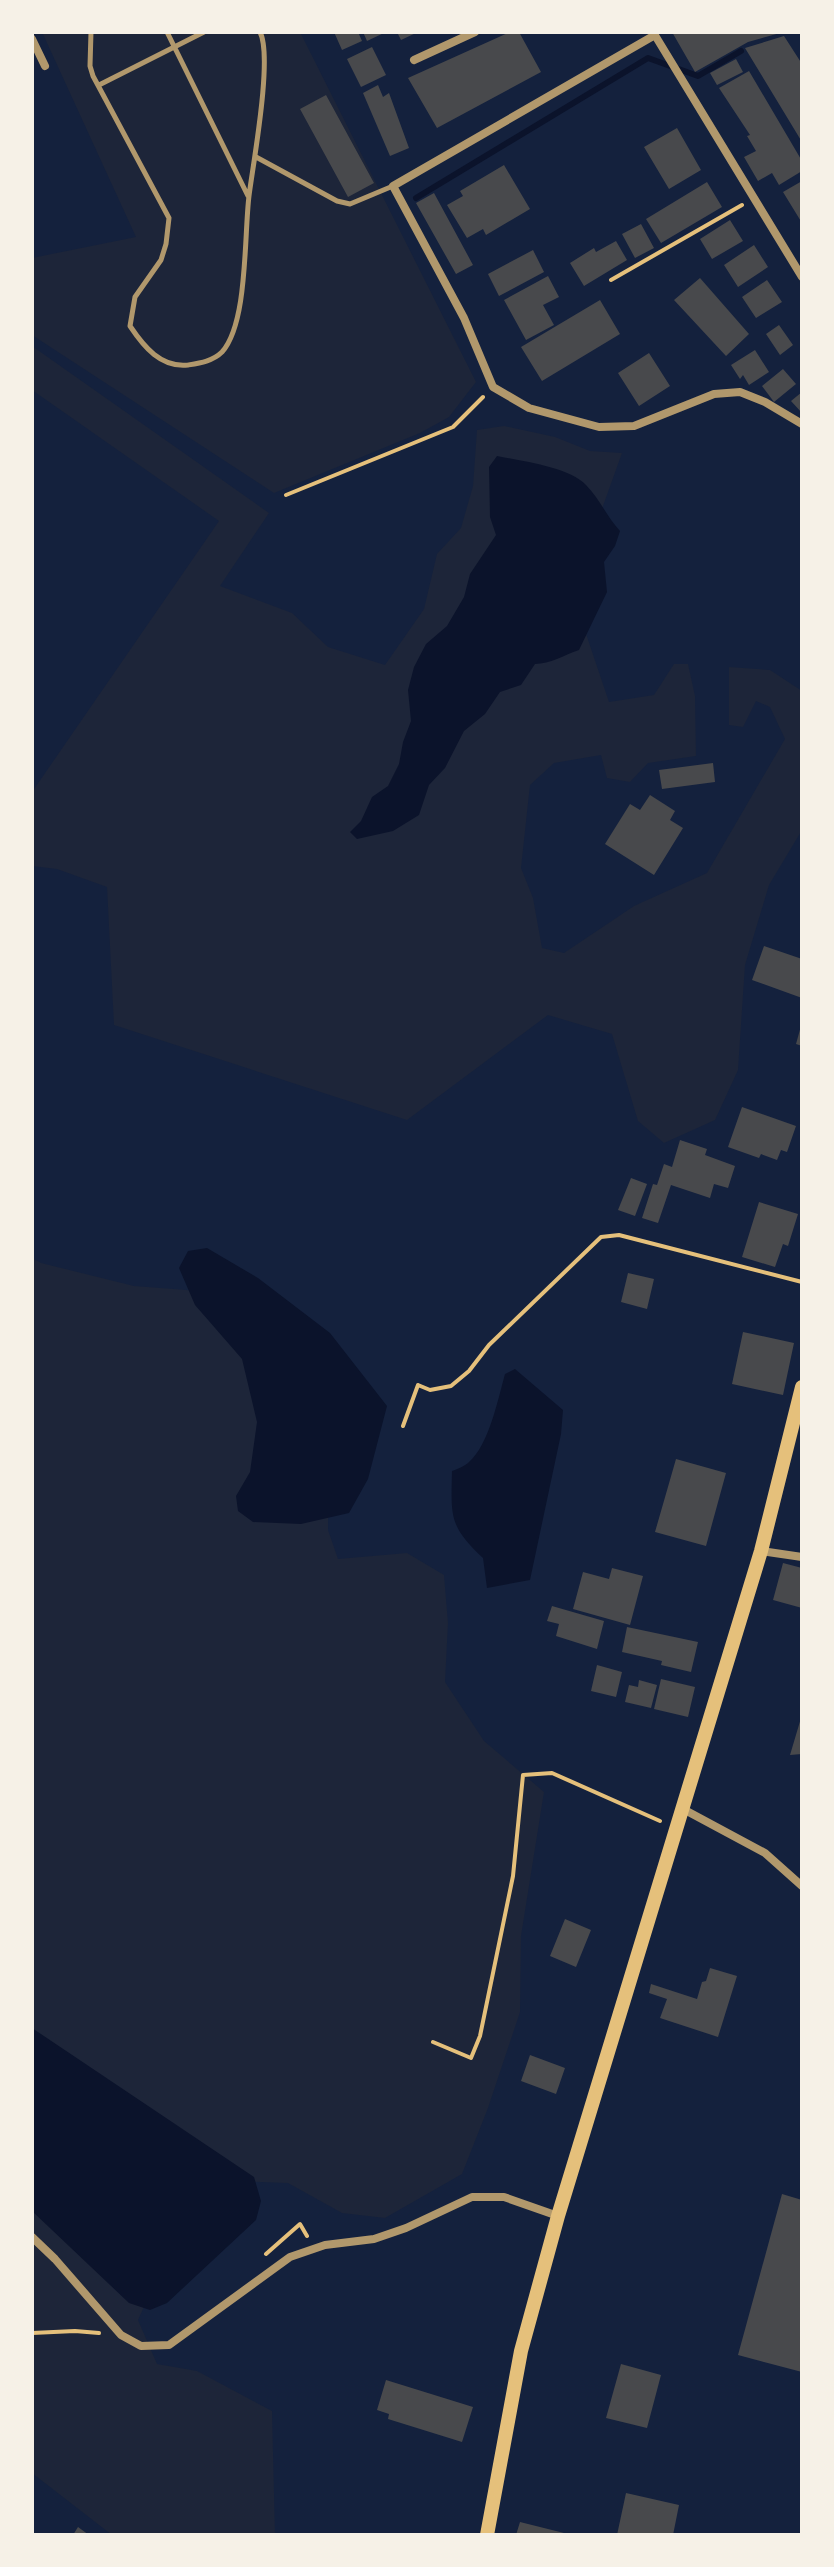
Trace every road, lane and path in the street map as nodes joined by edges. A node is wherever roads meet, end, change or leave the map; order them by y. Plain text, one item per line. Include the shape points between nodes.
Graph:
1 (91, 32) edge
2 (167, 32) edge
3 (204, 32) edge
4 (260, 32) edge
5 (475, 32) edge
6 (654, 34) edge
7 (32, 39) edge
8 (175, 47) junction
9 (414, 60) dead end
10 (45, 66) dead end
11 (99, 85) junction
12 (256, 157) junction
13 (393, 186) junction
14 (249, 197) junction
15 (754, 198) junction
16 (802, 277) edge
17 (611, 280) dead end
18 (493, 387) junction
19 (802, 424) edge
20 (286, 495) dead end
21 (802, 1282) edge
22 (802, 1387) edge
23 (403, 1426) dead end
24 (761, 1551) junction
25 (802, 1557) edge
26 (683, 1809) junction
27 (677, 1828) junction
28 (802, 1886) edge
29 (433, 2042) dead end
30 (558, 2216) junction
31 (32, 2237) edge
32 (32, 2333) edge
33 (121, 2335) junction
34 (487, 2535) edge

1 - 11 lane via 90,66
2 - 8 lane
3 - 8 lane
4 - 12 lane via 265,41
5 - 9 street
6 - 13 street
6 - 15 street
7 - 10 street
8 - 11 lane
8 - 14 lane
11 - 14 lane via 169,218 161,260 135,297 130,326 160,360 203,363 221,353 234,332
12 - 13 lane via 350,204
12 - 14 lane
13 - 18 street via 464,318
15 - 16 street
15 - 17 path
18 - 19 street via 529,408 599,427 634,426 714,394 740,392
18 - 20 path via 453,427
21 - 23 path via 619,1235 601,1237 451,1386 430,1390 418,1385
22 - 24 main road
24 - 25 street
24 - 26 main road
26 - 27 main road
26 - 28 street via 765,1853
27 - 29 path via 552,1773 523,1775 513,1876 480,2036 471,2058
27 - 30 main road
30 - 33 street via 504,2197 472,2197 374,2239 325,2245 290,2257 169,2345 141,2346
30 - 34 main road via 521,2351
31 - 33 street
32 - 33 path

